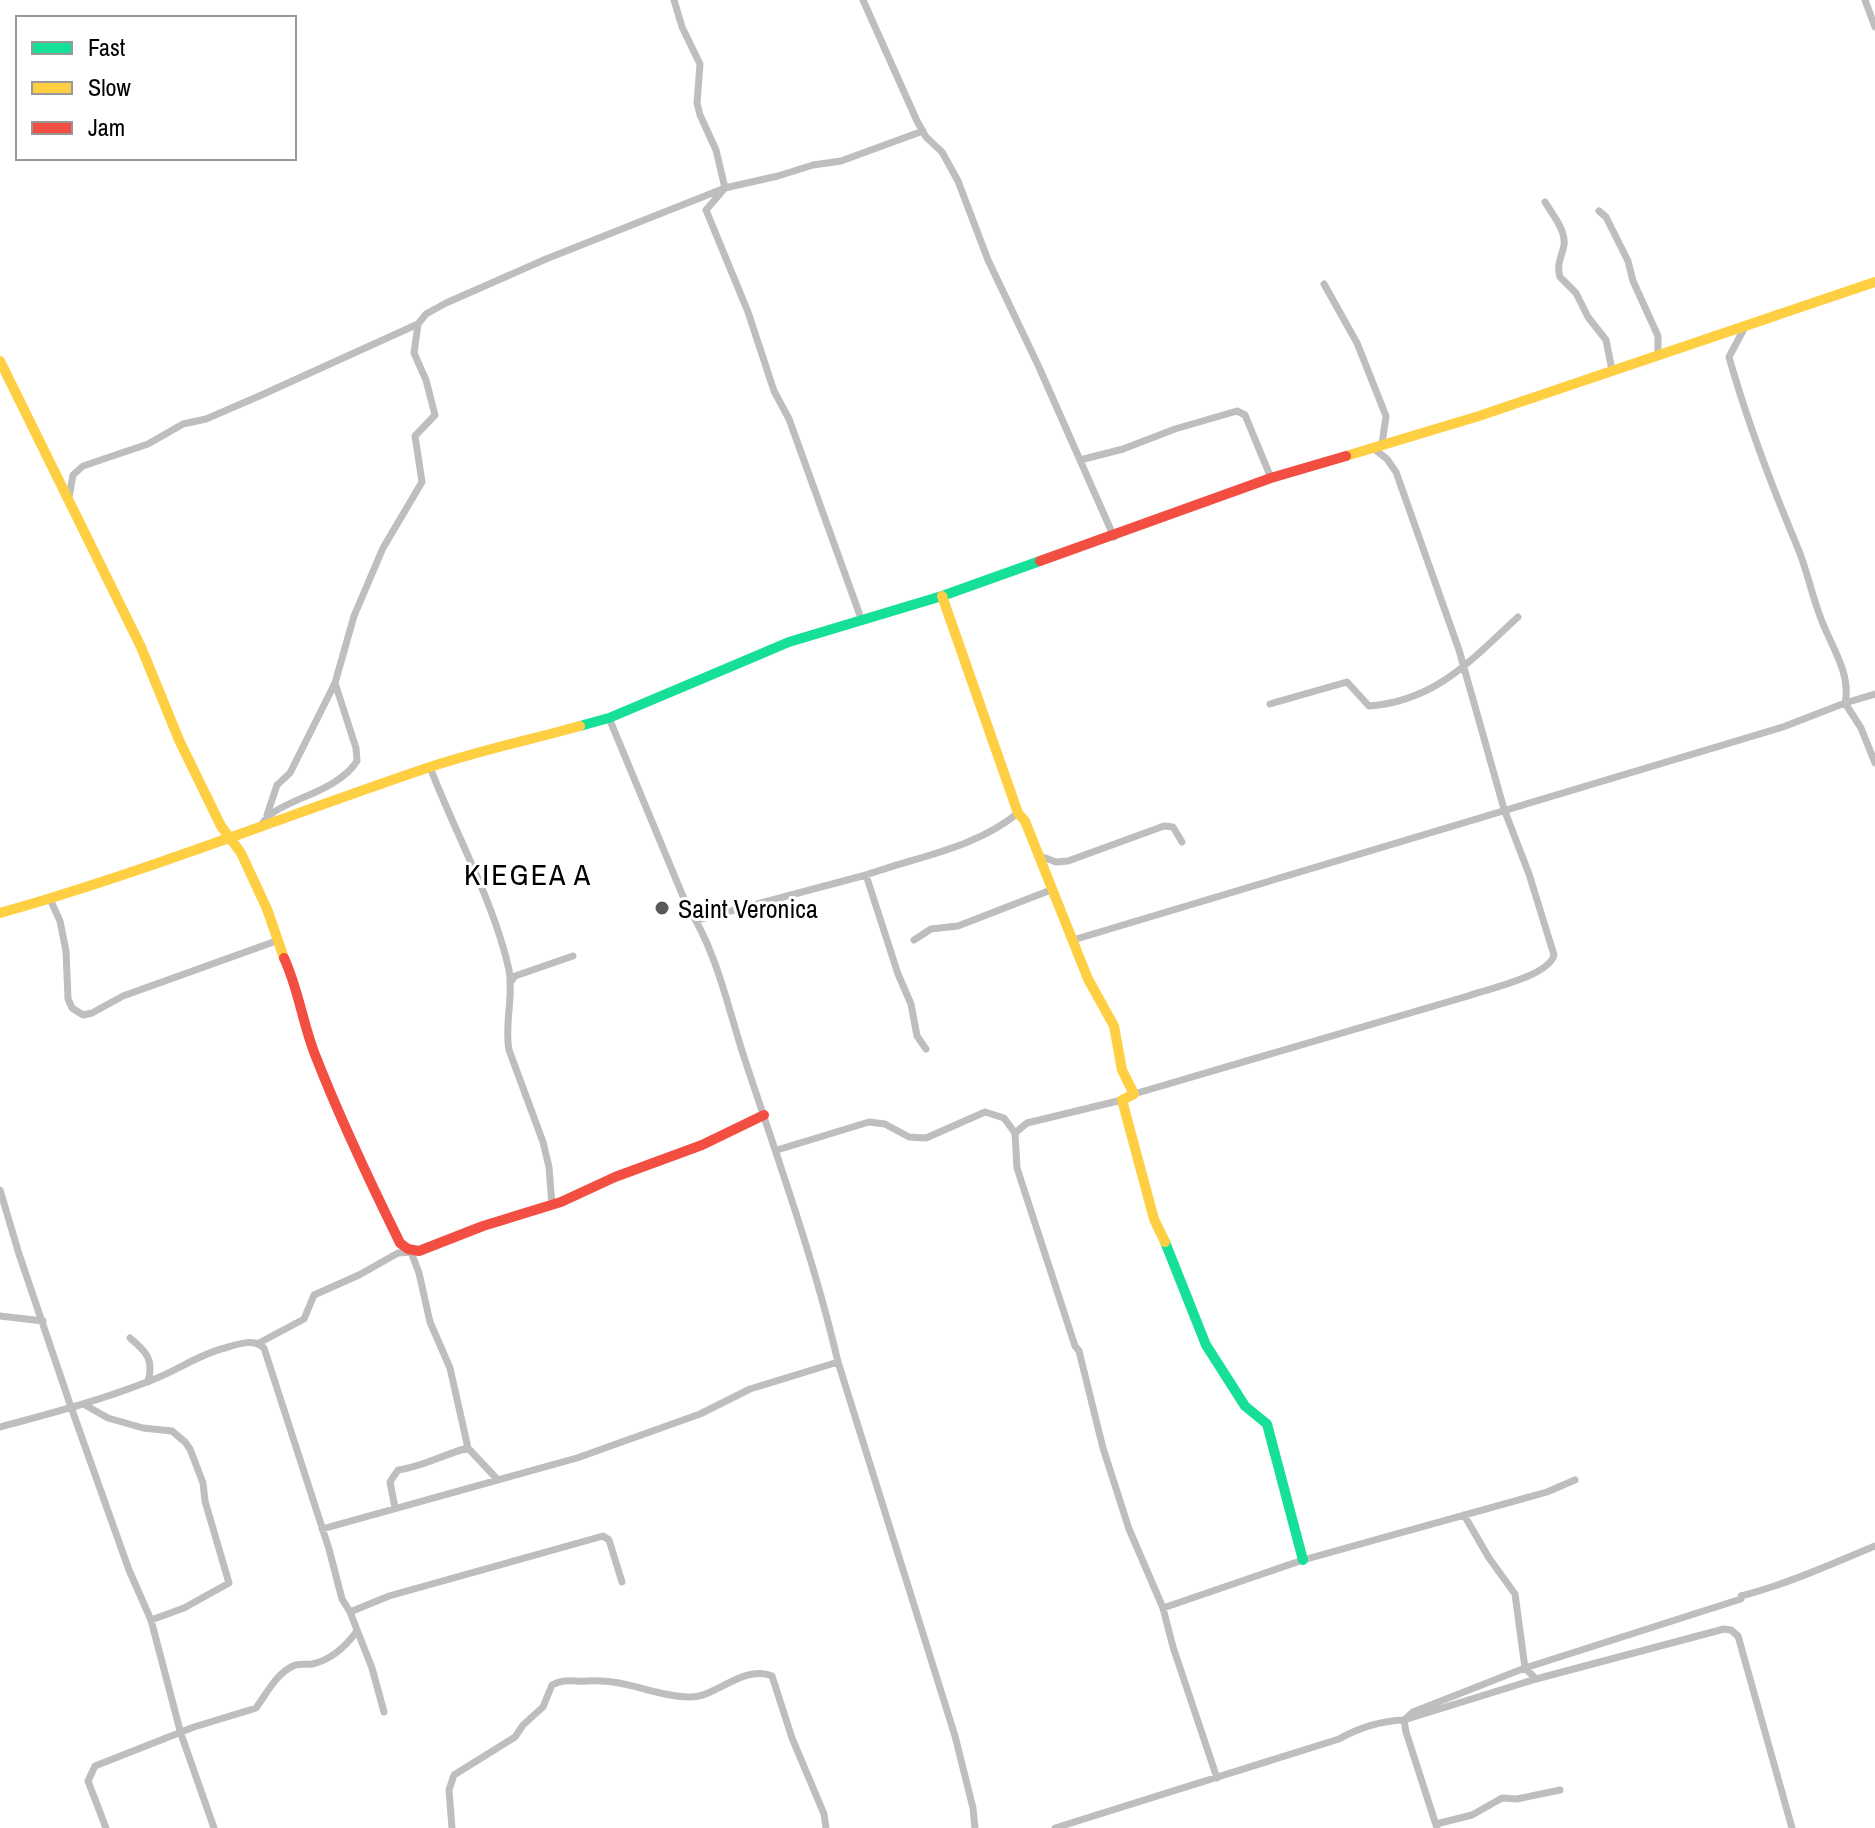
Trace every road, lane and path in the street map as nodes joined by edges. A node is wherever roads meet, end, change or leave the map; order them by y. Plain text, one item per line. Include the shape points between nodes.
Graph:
1 (674, 0) edge
2 (863, 0) edge
3 (1865, 0) edge
4 (1875, 27) edge
5 (923, 131) junction
6 (725, 188) junction
7 (1545, 202) dead end
8 (1599, 211) dead end
9 (1875, 282) edge
10 (1324, 284) dead end
11 (418, 324) junction
12 (1745, 327) junction
13 (1658, 356) junction
14 (0, 361) edge
15 (1612, 370) junction
16 (1377, 446) junction
17 (1080, 460) junction
18 (1271, 478) junction
19 (69, 497) junction
20 (1114, 537) junction
21 (942, 596) junction
22 (1518, 617) dead end
23 (862, 621) junction
24 (1463, 667) junction
25 (335, 683) junction
26 (1875, 694) edge
27 (1845, 703) junction
28 (1270, 704) dead end
29 (609, 718) junction
30 (1875, 763) edge
31 (430, 767) junction
32 (1504, 809) junction
33 (1018, 813) junction
34 (267, 815) junction
35 (260, 828) junction
36 (229, 838) junction
37 (1182, 842) dead end
38 (1039, 855) junction
39 (866, 875) junction
40 (1051, 890) junction
41 (50, 899) junction
42 (0, 913) edge
43 (697, 920) junction
44 (914, 940) dead end
45 (1073, 940) junction
46 (276, 941) junction
47 (573, 956) dead end
48 (510, 983) junction
49 (926, 1049) dead end
50 (1134, 1094) junction
51 (1122, 1100) junction
52 (764, 1115) junction
53 (1015, 1133) junction
54 (777, 1150) junction
55 (0, 1190) edge
56 (552, 1205) junction
57 (415, 1252) junction
58 (0, 1316) edge
59 (43, 1321) junction
60 (130, 1338) dead end
61 (259, 1343) junction
62 (838, 1362) junction
63 (148, 1382) junction
64 (84, 1405) junction
65 (71, 1407) junction
66 (0, 1427) edge
67 (468, 1448) junction
68 (497, 1479) junction
69 (1575, 1480) dead end
70 (395, 1508) junction
71 (1464, 1515) junction
72 (322, 1529) junction
73 (1875, 1546) edge
74 (1303, 1560) junction
75 (622, 1582) dead end
76 (1163, 1608) junction
77 (350, 1612) junction
78 (151, 1620) junction
79 (357, 1631) junction
80 (1525, 1668) junction
81 (1536, 1679) junction
82 (384, 1712) dead end
83 (1404, 1720) junction
84 (181, 1734) junction
85 (1217, 1778) junction
86 (1560, 1790) dead end
87 (1437, 1826) edge
88 (106, 1828) edge
89 (214, 1828) edge
90 (452, 1828) edge
91 (826, 1828) edge
92 (975, 1828) edge
93 (1055, 1828) edge
94 (1792, 1828) edge

1 - 6 street via 700,64 697,103
2 - 5 street
3 - 4 street
5 - 6 street via 841,161
5 - 17 street via 958,181 988,260
6 - 11 street via 446,303
6 - 23 street via 706,210
7 - 15 street via 1563,234 1560,277 1606,340
8 - 13 street via 1628,261 1658,336
9 - 12 street
10 - 16 street via 1357,343 1386,416
11 - 19 street via 206,419 183,424 148,444 83,466 73,475
11 - 25 street via 414,353 435,415 415,436 422,482 383,548
12 - 13 street
12 - 27 street via 1729,357 1843,672
13 - 15 street
14 - 19 street
15 - 16 street
16 - 18 street
16 - 24 street via 1396,472
17 - 18 street via 1237,411 1245,415
17 - 20 street
18 - 20 street
19 - 36 street
20 - 21 street
21 - 23 street
21 - 33 street
22 - 24 street
23 - 29 street via 789,642
24 - 28 street via 1397,704 1369,706 1347,682
24 - 32 street
25 - 34 street via 290,773 277,785
25 - 34 street via 357,761 340,781
26 - 27 street
27 - 30 street
27 - 32 street via 1783,727
29 - 31 street
29 - 43 street
31 - 35 street
31 - 48 street via 495,927
32 - 45 street
32 - 50 street via 1554,955 1547,968
33 - 38 street
33 - 39 street via 970,841
34 - 35 street
35 - 36 street
36 - 41 street
36 - 46 street via 267,909
37 - 38 street via 1173,827 1164,826 1068,861
38 - 40 street
39 - 43 street
39 - 49 street via 908,993 917,1036
40 - 44 street via 958,926 931,929
40 - 45 street
41 - 42 street
41 - 46 street via 66,951 69,1003 83,1015
43 - 52 street
45 - 50 street via 1114,1026 1122,1070
46 - 57 street via 359,1160 400,1243
47 - 48 street via 515,976
48 - 56 street via 506,1035 543,1142
50 - 51 street
51 - 53 street via 1039,1119
51 - 74 street via 1154,1219 1206,1345 1245,1406 1267,1424
52 - 54 street
52 - 56 street
53 - 54 street via 1004,1118 985,1112 926,1138 869,1122
53 - 76 street via 1017,1168 1079,1351 1103,1448 1129,1529
54 - 62 street
55 - 59 street
56 - 57 street
57 - 61 street via 398,1253 314,1295 304,1319
57 - 67 street
58 - 59 street
59 - 65 street
60 - 63 street via 152,1367
61 - 63 street via 212,1352
61 - 72 street
62 - 68 street via 750,1389 700,1414 577,1458
62 - 92 street via 955,1736
63 - 64 street
64 - 65 street
64 - 78 street via 108,1418 177,1434 190,1449 203,1483 229,1583
65 - 66 street
65 - 78 street
67 - 68 street
67 - 70 street via 398,1470 390,1482
68 - 70 street
69 - 71 street
70 - 72 street
71 - 74 street
71 - 80 street via 1515,1594
72 - 77 street
73 - 80 street via 1782,1585
74 - 76 street
75 - 77 street via 609,1540 603,1536 389,1596
76 - 85 street
77 - 79 street
78 - 84 street
79 - 82 street
79 - 84 street via 330,1657 292,1666 270,1685 256,1708
80 - 81 street
80 - 83 street via 1426,1706
81 - 83 street
81 - 94 street via 1731,1630 1738,1636
83 - 85 street via 1358,1729
83 - 87 street
84 - 88 street via 95,1766 88,1781
84 - 89 street
85 - 93 street
86 - 87 street via 1502,1798
90 - 91 street via 449,1790 454,1775 515,1737 560,1681 599,1679 701,1697 726,1683 765,1673 772,1676

